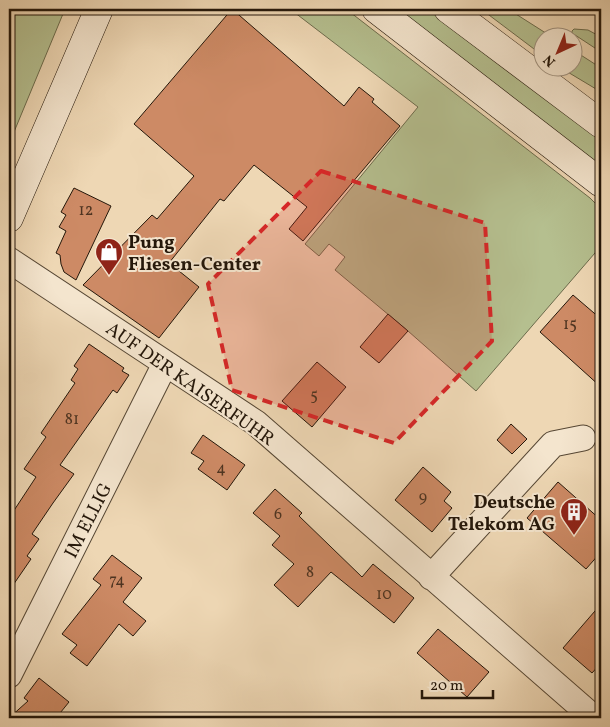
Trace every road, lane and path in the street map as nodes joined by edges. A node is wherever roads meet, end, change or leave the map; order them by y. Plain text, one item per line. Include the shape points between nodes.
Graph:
1 (99, 9) edge
2 (376, 9) edge
3 (448, 9) edge
4 (601, 124) edge
5 (601, 183) edge
6 (9, 218) edge
7 (9, 260) edge
8 (166, 364) junction
9 (583, 438) dead end
10 (431, 577) junction
11 (9, 675) edge
12 (594, 718) edge

1 - 6 main road
2 - 5 main road
3 - 4 main road
7 - 8 street, AUF DER KAISERFUHR
8 - 10 street, AUF DER KAISERFUHR via 256,423
8 - 11 street, IM ELLIG
9 - 10 street via 553,444
10 - 12 street, AUF DER KAISERFUHR

